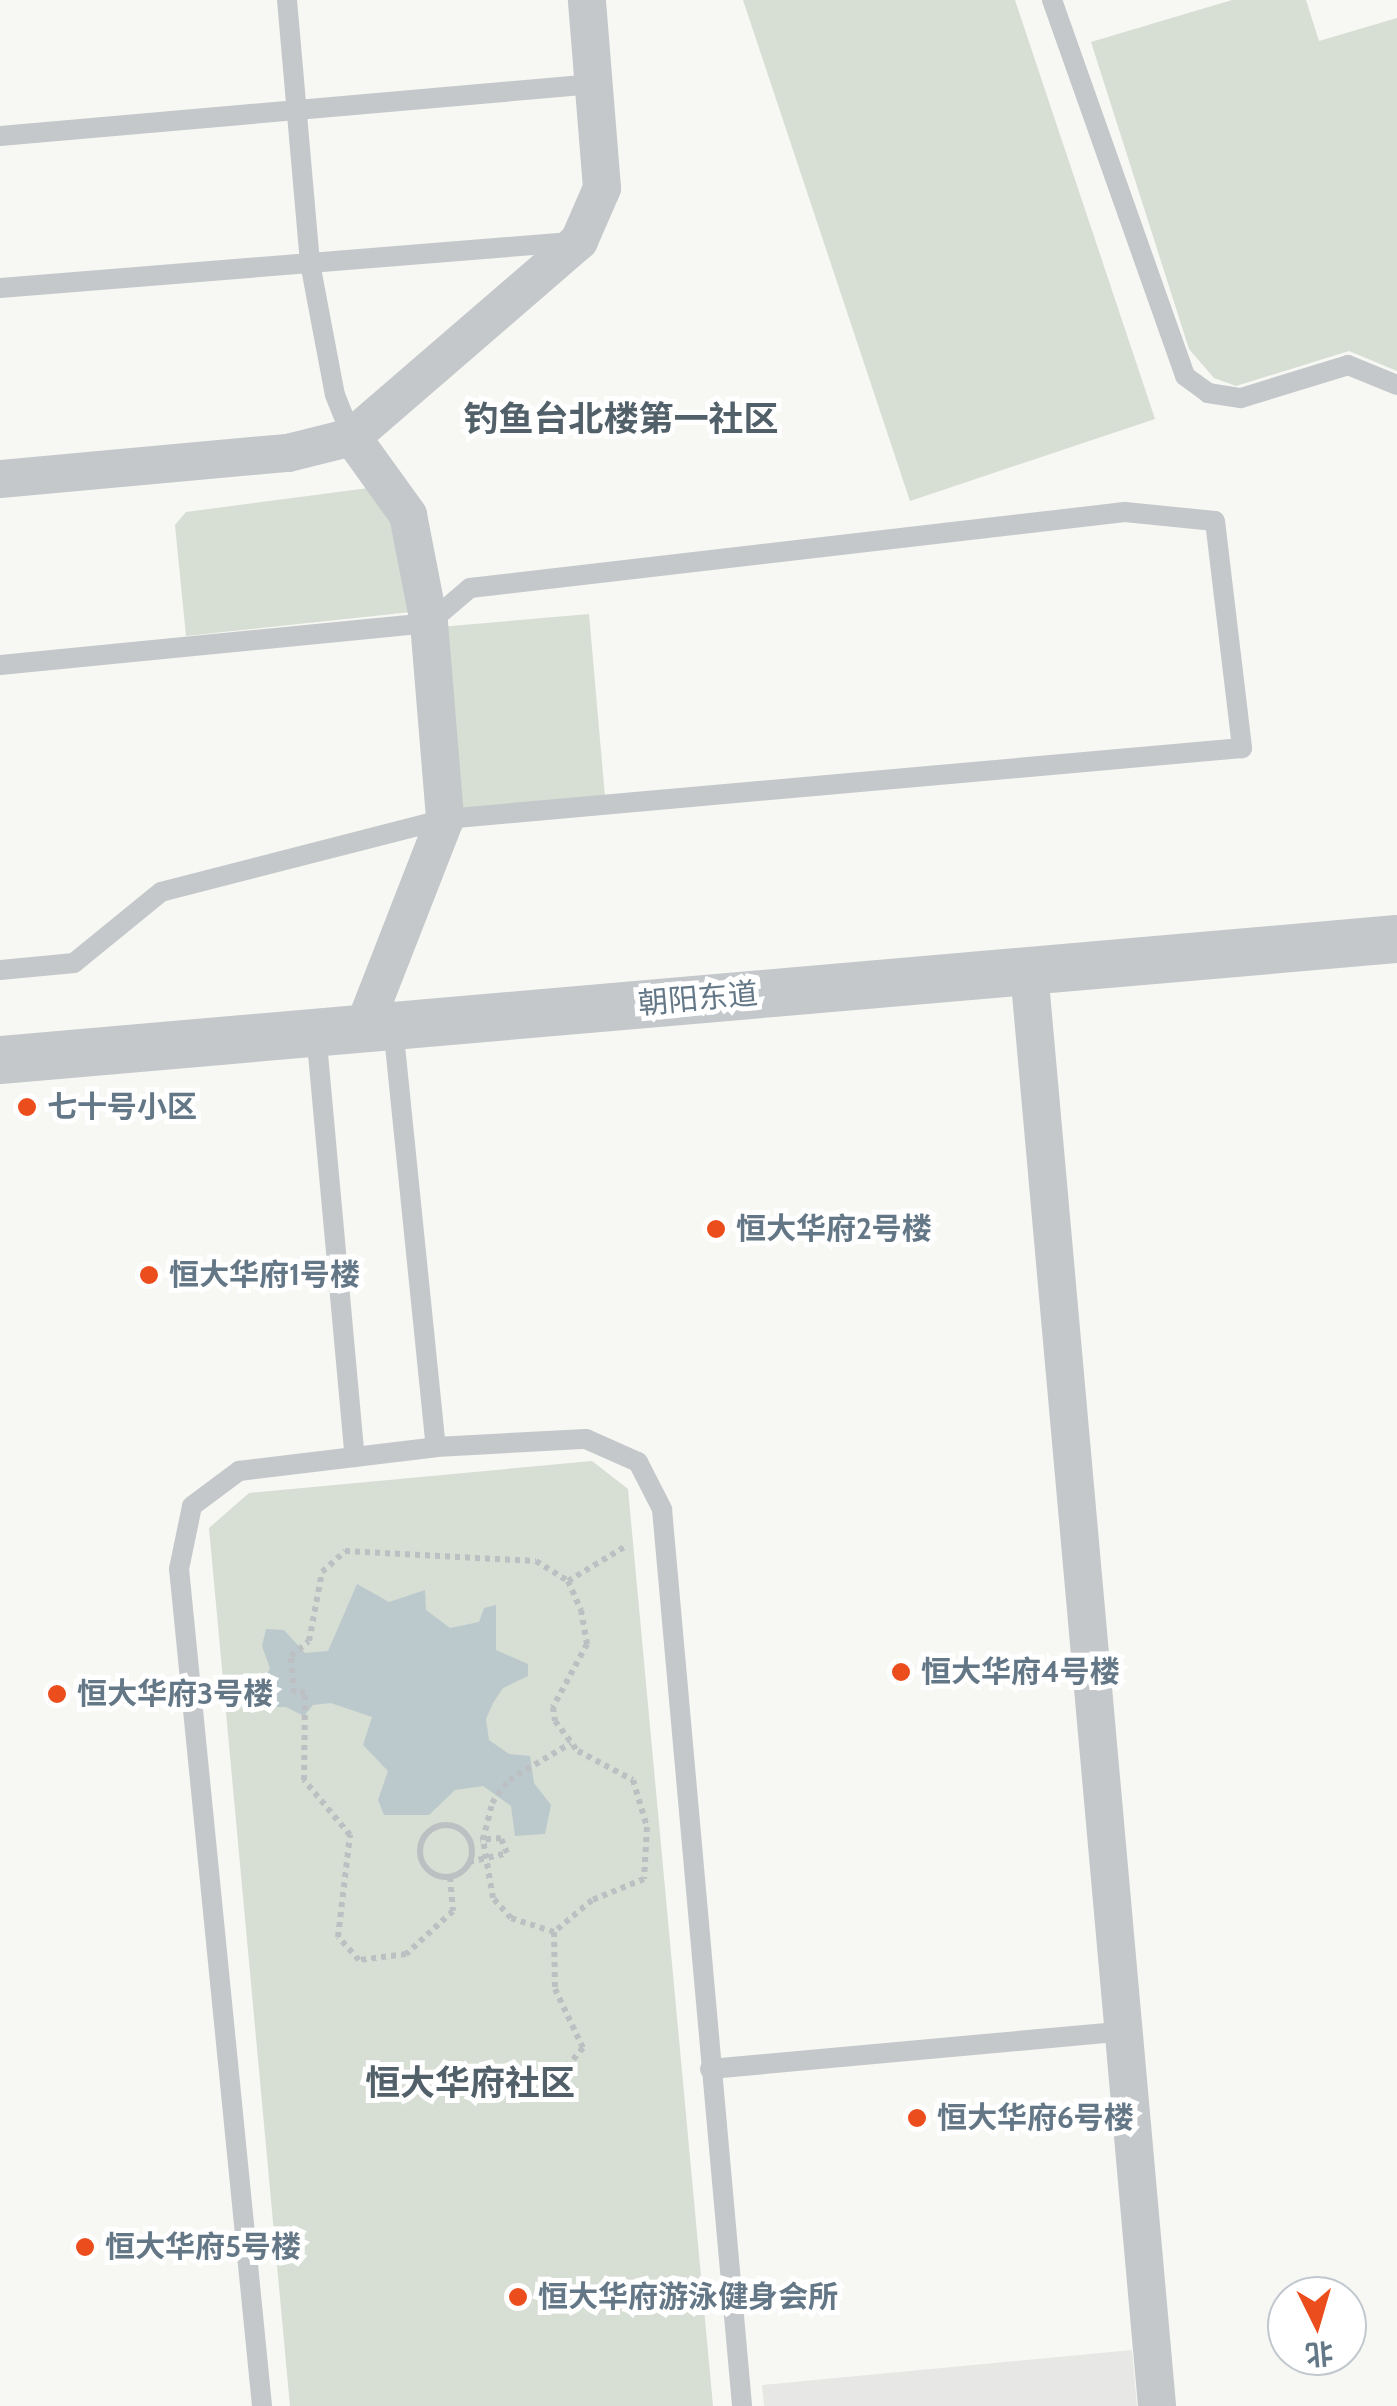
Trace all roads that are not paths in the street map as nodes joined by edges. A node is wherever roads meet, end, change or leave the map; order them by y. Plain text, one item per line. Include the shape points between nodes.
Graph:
1 (288, 0) edge
2 (587, 0) edge
3 (1052, 0) edge
4 (594, 84) junction
5 (297, 110) junction
6 (0, 136) edge
7 (579, 241) junction
8 (310, 263) junction
9 (0, 288) edge
10 (1397, 385) edge
11 (352, 437) junction
12 (0, 479) edge
13 (429, 623) junction
14 (0, 666) edge
15 (445, 819) junction
16 (1397, 939) edge
17 (0, 970) edge
18 (1029, 971) junction
19 (378, 1026) junction
20 (316, 1032) junction
21 (0, 1060) edge
22 (436, 1447) junction
23 (355, 1456) junction
24 (1126, 2032) junction
25 (710, 2068) junction
26 (262, 2406) edge
27 (742, 2406) edge
28 (1158, 2406) edge

1 - 5 lane
2 - 4 street
3 - 10 lane via 1185,376 1208,393 1241,398 1348,365
4 - 5 lane
4 - 7 street via 602,188
5 - 6 lane
5 - 8 lane
7 - 8 lane
7 - 11 street
8 - 9 lane
8 - 11 lane via 334,395
11 - 12 street via 288,453
11 - 13 street via 408,516
13 - 14 lane
13 - 15 street
13 - 15 lane via 470,588 1124,512 1215,521 1242,748
15 - 17 lane via 161,892 74,963
15 - 19 street
16 - 18 street, 朝阳东道
18 - 19 street, 朝阳东道
18 - 24 street
19 - 20 street, 朝阳东道
19 - 22 lane
20 - 21 street, 朝阳东道
20 - 23 lane
22 - 23 lane
22 - 25 lane via 586,1439 638,1462 662,1508
23 - 26 lane via 239,1471 192,1506 178,1568
24 - 25 lane
24 - 28 street
25 - 27 lane

